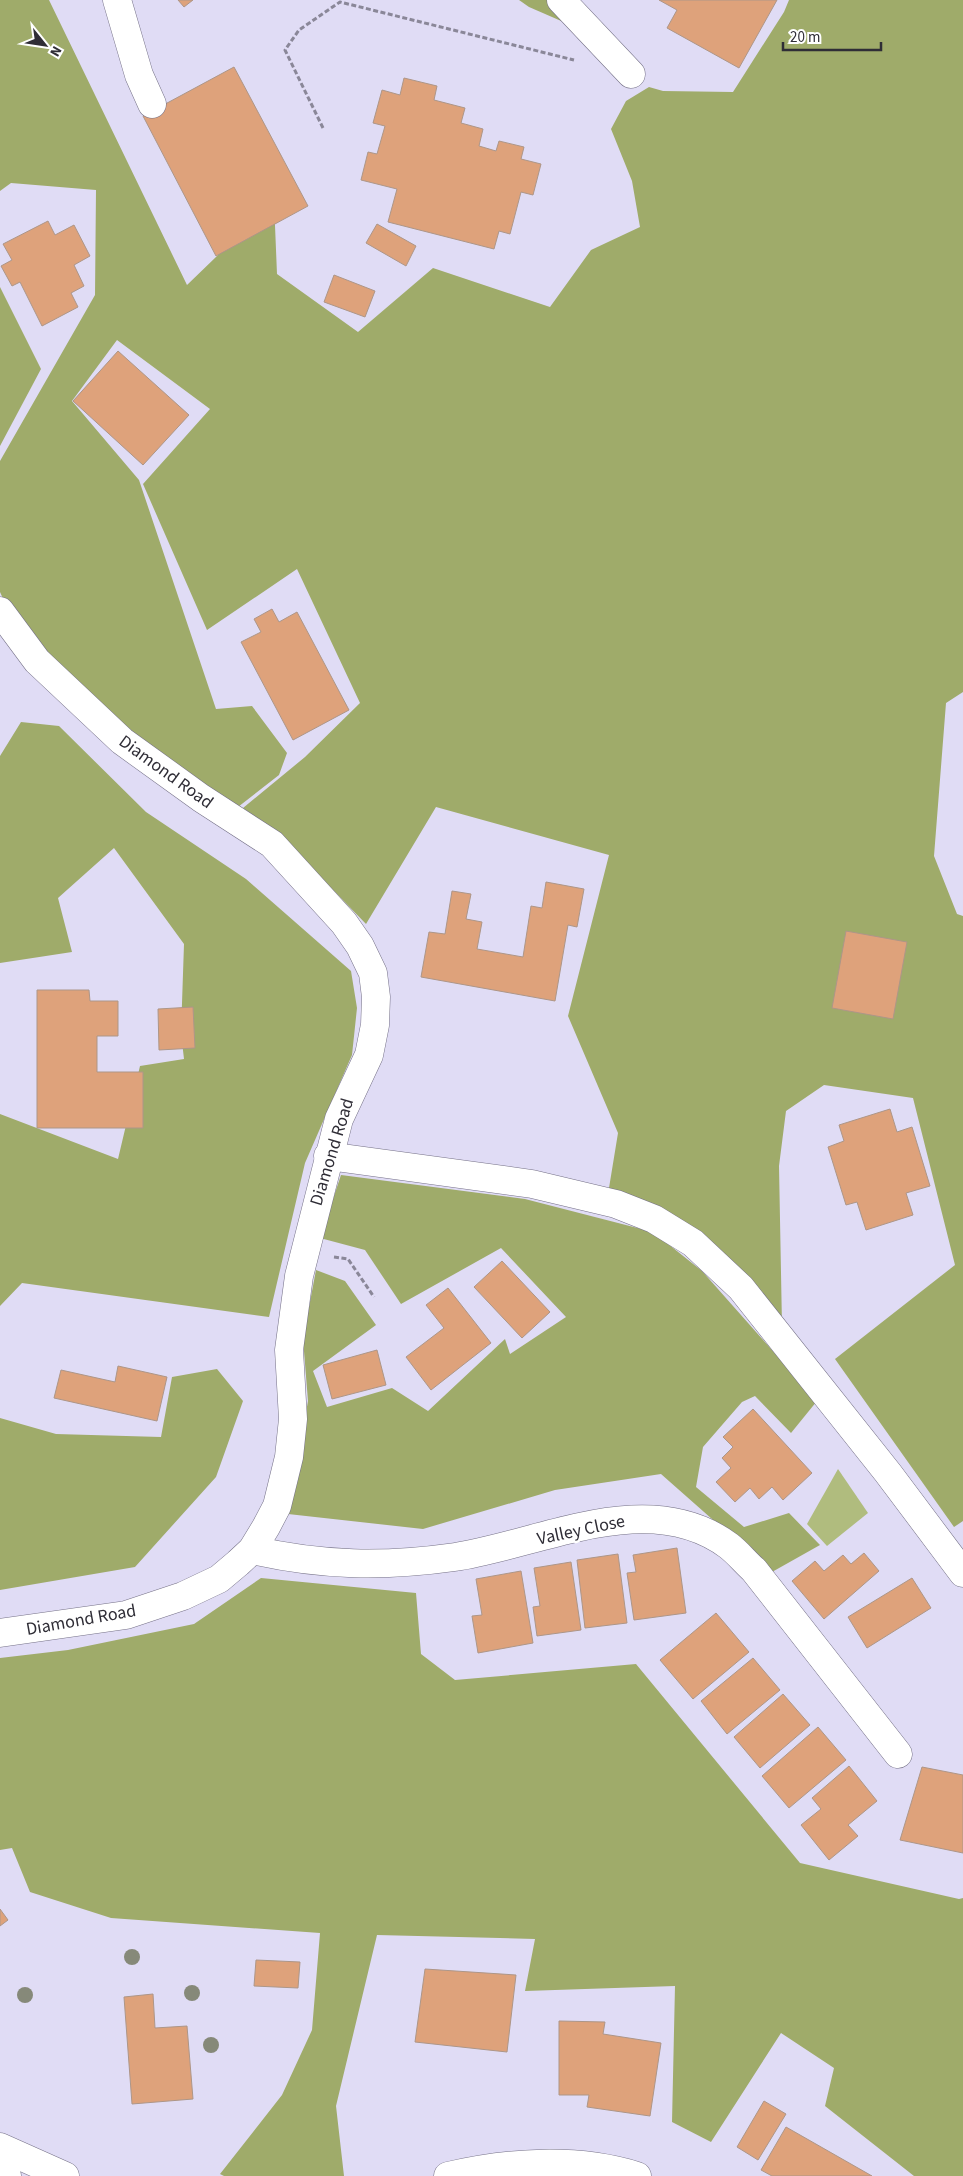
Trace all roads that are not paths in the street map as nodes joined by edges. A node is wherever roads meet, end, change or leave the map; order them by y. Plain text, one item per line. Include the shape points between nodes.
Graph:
1 (117, 0) edge
2 (561, 0) edge
3 (631, 74) dead end
4 (152, 104) dead end
5 (0, 612) edge
6 (328, 1156) junction
7 (252, 1550) junction
8 (963, 1573) edge
9 (0, 1633) edge
10 (898, 1754) dead end
11 (0, 2147) edge
12 (0, 2151) edge
13 (7, 2176) edge
14 (65, 2176) edge
15 (448, 2176) edge
16 (637, 2176) edge

1 - 4 street via 139,75
2 - 3 street
5 - 6 street, Diamond Road via 37,662 122,741 272,844 344,923 360,946 373,973 375,1025 368,1055 339,1119
6 - 7 street, Diamond Road via 304,1253 289,1350 293,1419 289,1457 277,1506
6 - 8 street via 532,1184 616,1204 654,1219 693,1243 741,1288
7 - 9 street, Diamond Road via 219,1579 183,1596 126,1615
7 - 10 street, Valley Close via 303,1561 384,1564 489,1551 626,1519 664,1520 701,1531 728,1546 754,1570
11 - 14 street
12 - 13 street
15 - 16 street via 513,2165 581,2166

